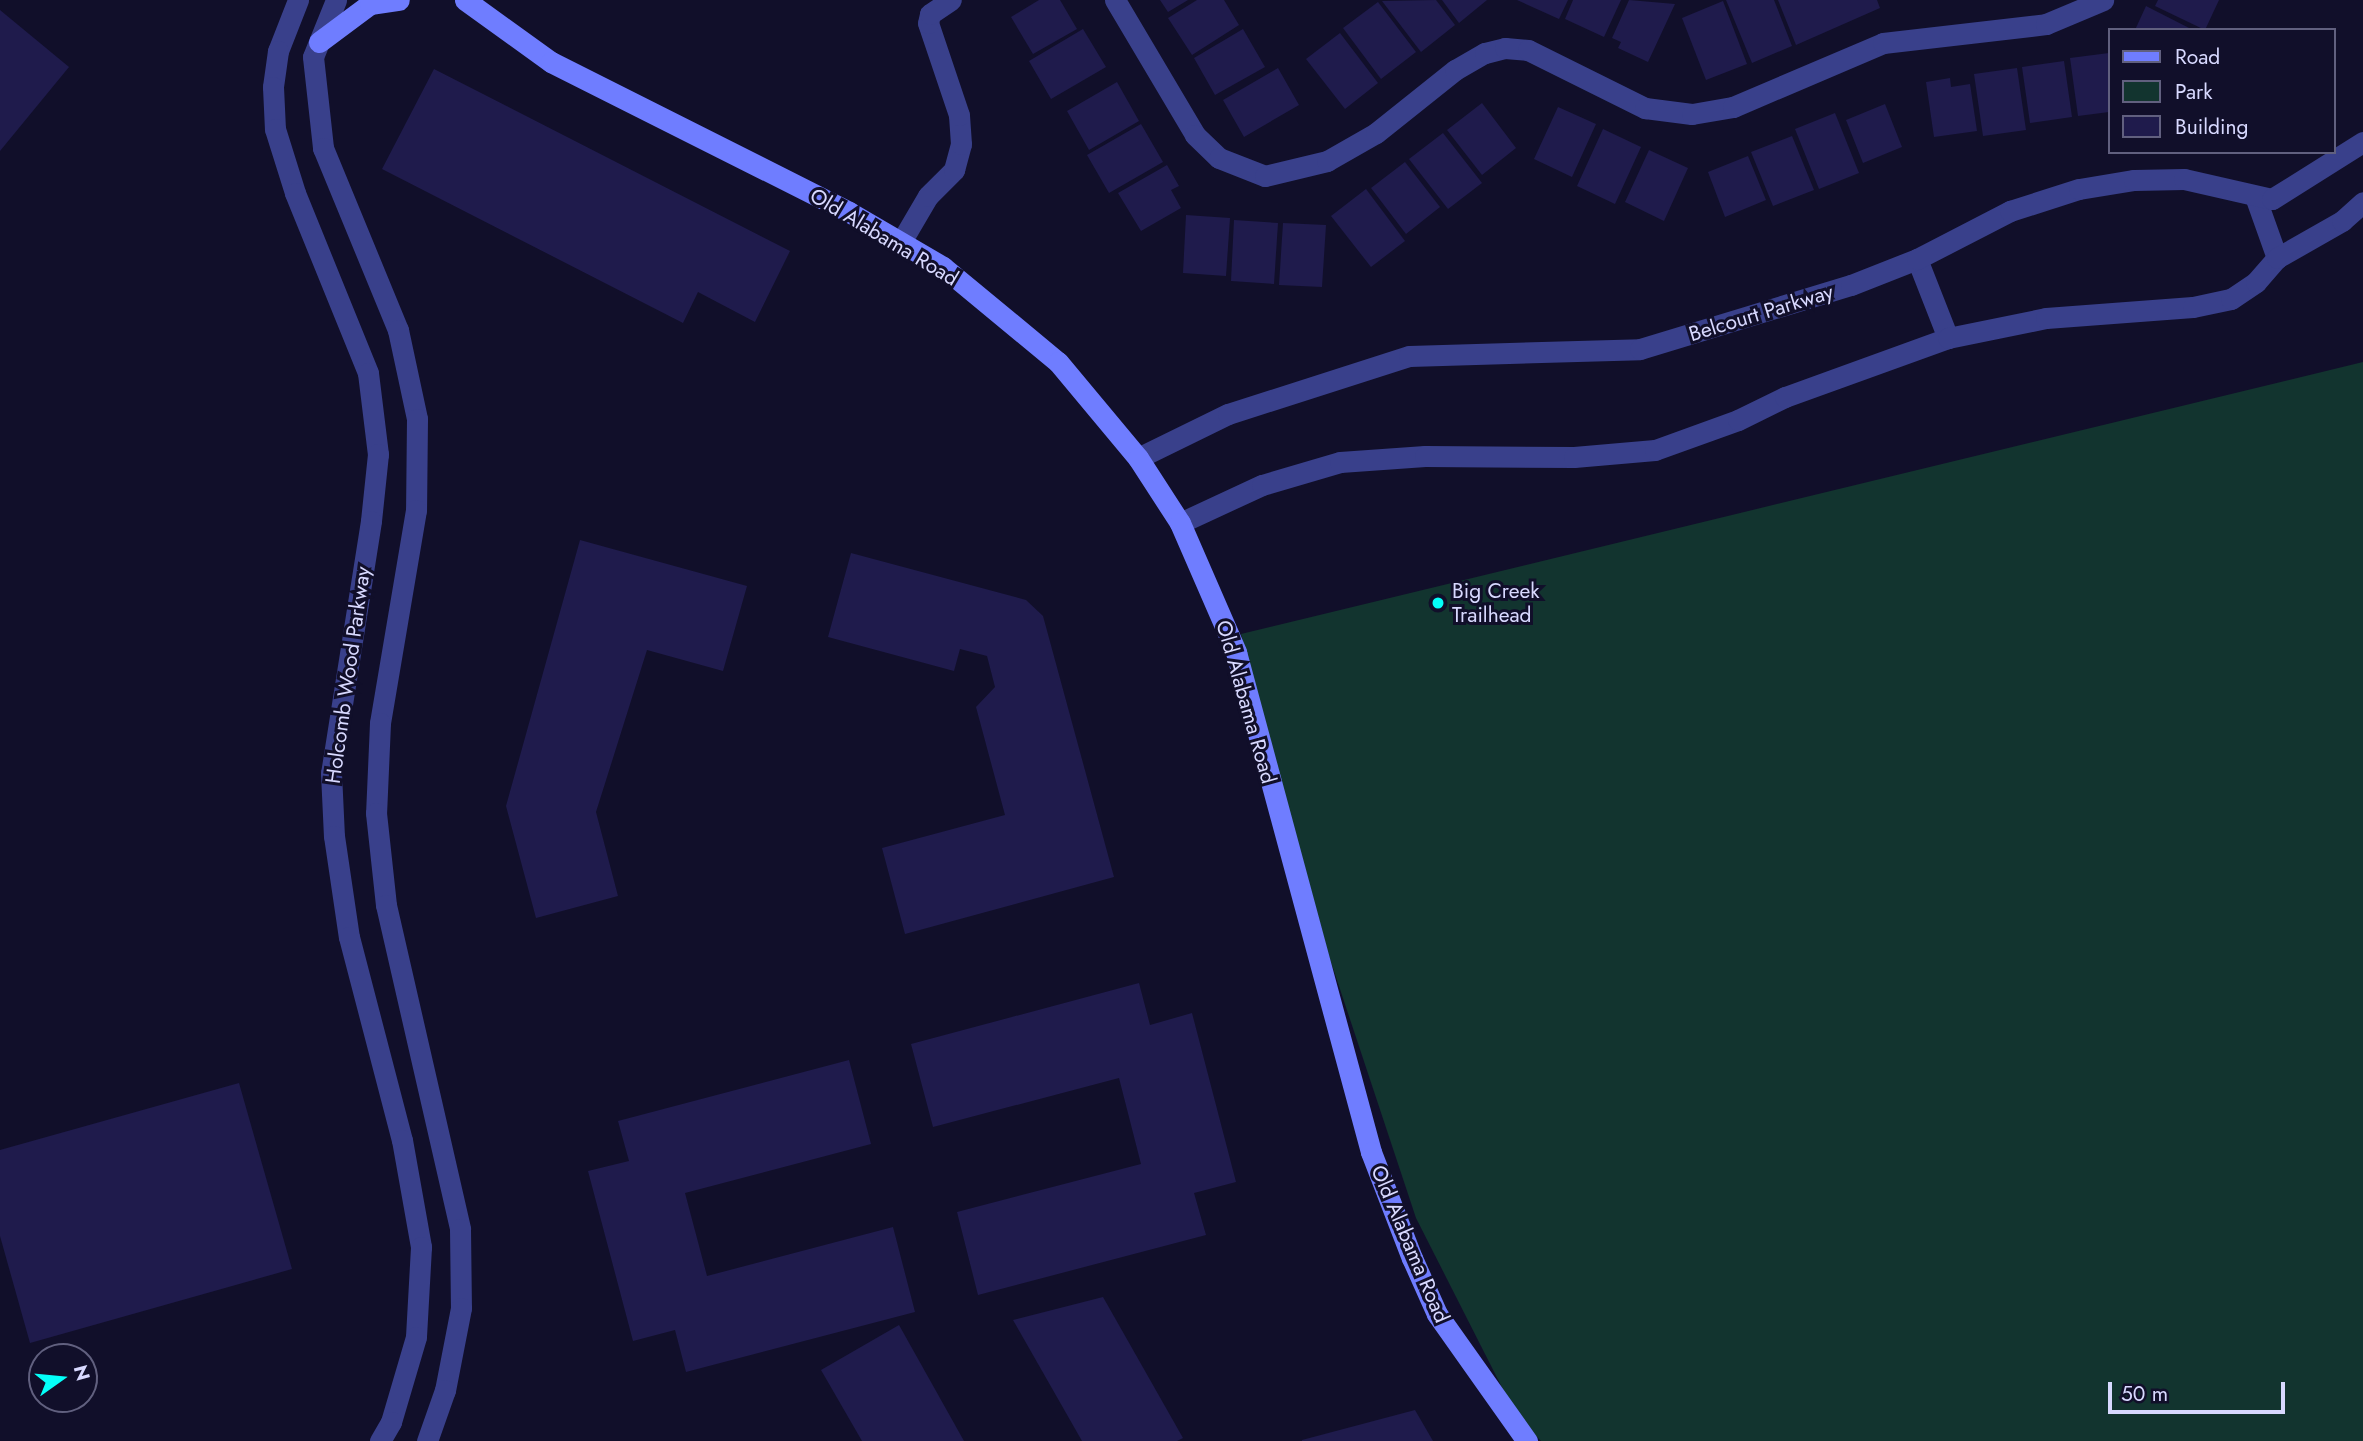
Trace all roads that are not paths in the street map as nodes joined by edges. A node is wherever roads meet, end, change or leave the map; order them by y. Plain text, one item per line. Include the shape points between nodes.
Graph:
1 (298, 0) edge
2 (336, 0) edge
3 (399, 0) edge
4 (465, 0) edge
5 (951, 0) edge
6 (1115, 0) edge
7 (2103, 0) edge
8 (319, 42) junction
9 (2363, 142) edge
10 (2256, 199) junction
11 (2363, 202) edge
12 (901, 242) junction
13 (2277, 258) junction
14 (1917, 259) junction
15 (1948, 338) junction
16 (1138, 458) junction
17 (1180, 523) junction
18 (380, 1441) edge
19 (426, 1441) edge
20 (1527, 1441) edge

1 - 18 street, Holcomb Wood Parkway via 278,51 273,87 275,129 295,192 368,373 378,454 331,773 334,836 349,937 402,1140 421,1247 416,1337 391,1422
2 - 8 street, Holcomb Wood Parkway
3 - 8 main road via 370,4
4 - 12 main road, Old Alabama Road via 551,62
5 - 12 street via 930,14 929,23 959,116 961,144 954,170 928,196
6 - 7 street via 1195,135 1219,158 1265,176 1327,161 1376,133 1455,71 1485,53 1506,48 1528,50 1645,108 1692,114 1733,107 1883,43 2046,24
8 - 19 street, Holcomb Wood Parkway via 313,57 323,148 398,330 417,419 416,510 380,723 376,813 386,905 460,1229 461,1308 445,1390
9 - 10 street, Belcourt Parkway via 2292,190 2272,199
10 - 13 street
10 - 14 street, Belcourt Parkway via 2184,179 2134,180 2079,189 2010,211
11 - 13 street via 2342,221
12 - 16 main road, Old Alabama Road via 943,267 1058,362
13 - 15 street via 2256,282 2231,299 2193,307 2046,317
14 - 15 street
14 - 16 street, Belcourt Parkway via 1851,285 1640,349 1409,356 1239,410
15 - 17 street via 1655,450 1574,457 1425,456 1340,462 1262,485
16 - 17 main road, Old Alabama Road
17 - 20 main road, Old Alabama Road via 1236,652 1371,1152 1437,1314

